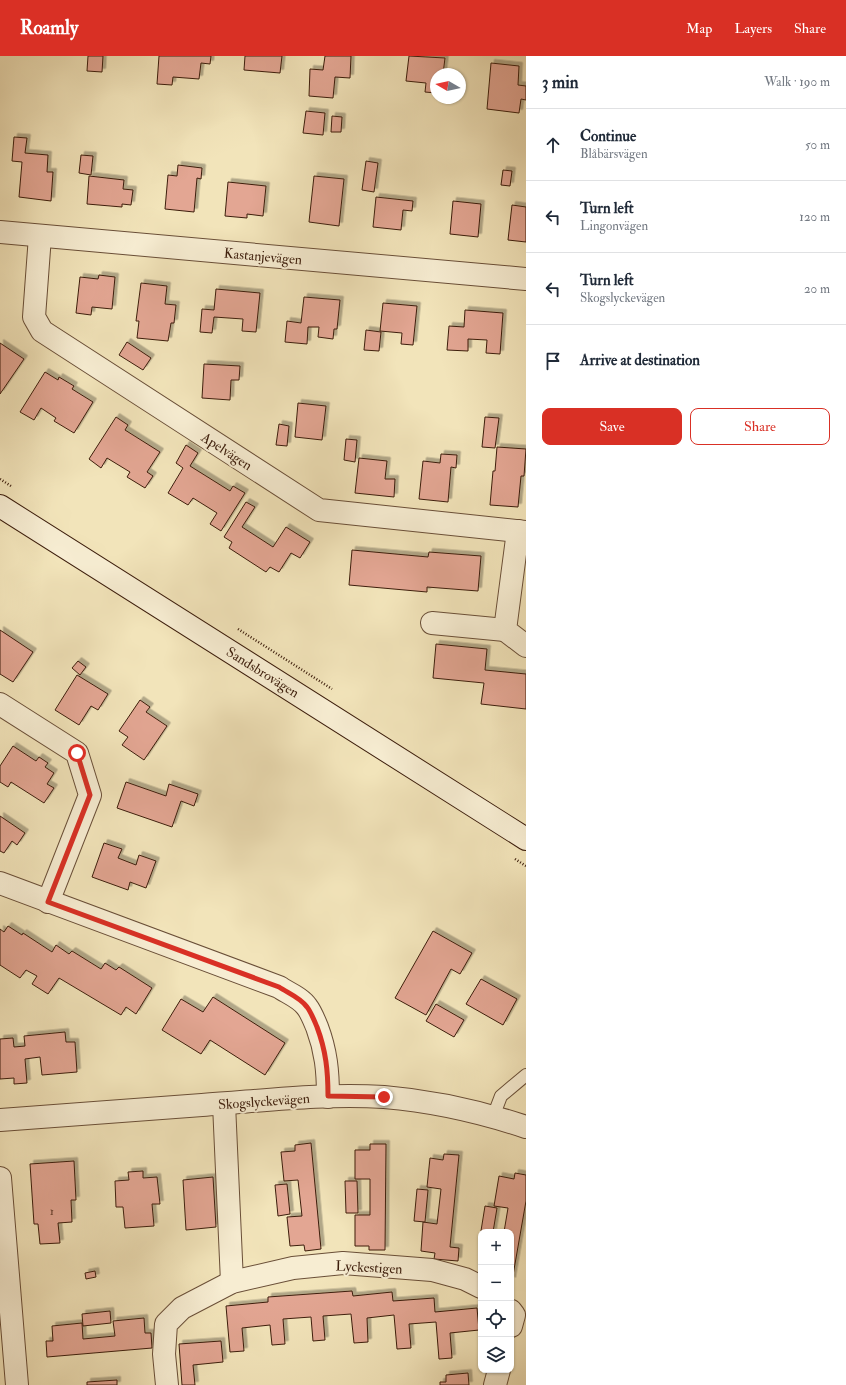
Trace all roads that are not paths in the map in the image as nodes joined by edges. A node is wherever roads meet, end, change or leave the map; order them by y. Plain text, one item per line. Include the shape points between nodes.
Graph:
1 (0, 232) edge
2 (40, 236) junction
3 (526, 279) edge
4 (0, 506) edge
5 (522, 532) edge
6 (432, 623) dead end
7 (505, 630) junction
8 (526, 646) edge
9 (0, 704) edge
10 (526, 839) edge
11 (0, 883) edge
12 (48, 902) junction
13 (526, 1075) edge
14 (328, 1096) junction
15 (224, 1104) junction
16 (493, 1117) junction
17 (0, 1120) edge
18 (526, 1127) edge
19 (0, 1178) edge
20 (232, 1282) junction
21 (478, 1286) edge
22 (498, 1373) edge
23 (17, 1385) edge
24 (167, 1385) edge
25 (495, 1385) edge

1 - 2 street, Kastanjevägen
2 - 3 street, Kastanjevägen
2 - 5 street, Apelvägen via 34,317 42,331 319,510
4 - 10 street, Sandsbrovägen
5 - 7 street
6 - 7 street
7 - 8 street
9 - 12 street via 77,753 90,795
11 - 12 street
12 - 14 street via 279,987 294,996 307,1006 321,1037 326,1056
13 - 16 lane via 501,1096
14 - 15 street, Skogslyckevägen
14 - 16 street, Skogslyckevägen via 384,1097
15 - 17 street, Skogslyckevägen
15 - 20 street
16 - 18 street, Skogslyckevägen
19 - 23 street
20 - 21 street, Lyckestigen via 293,1268 343,1263 432,1270 465,1279
20 - 24 street, Lyckestigen via 182,1308 166,1324 164,1354
22 - 25 street

